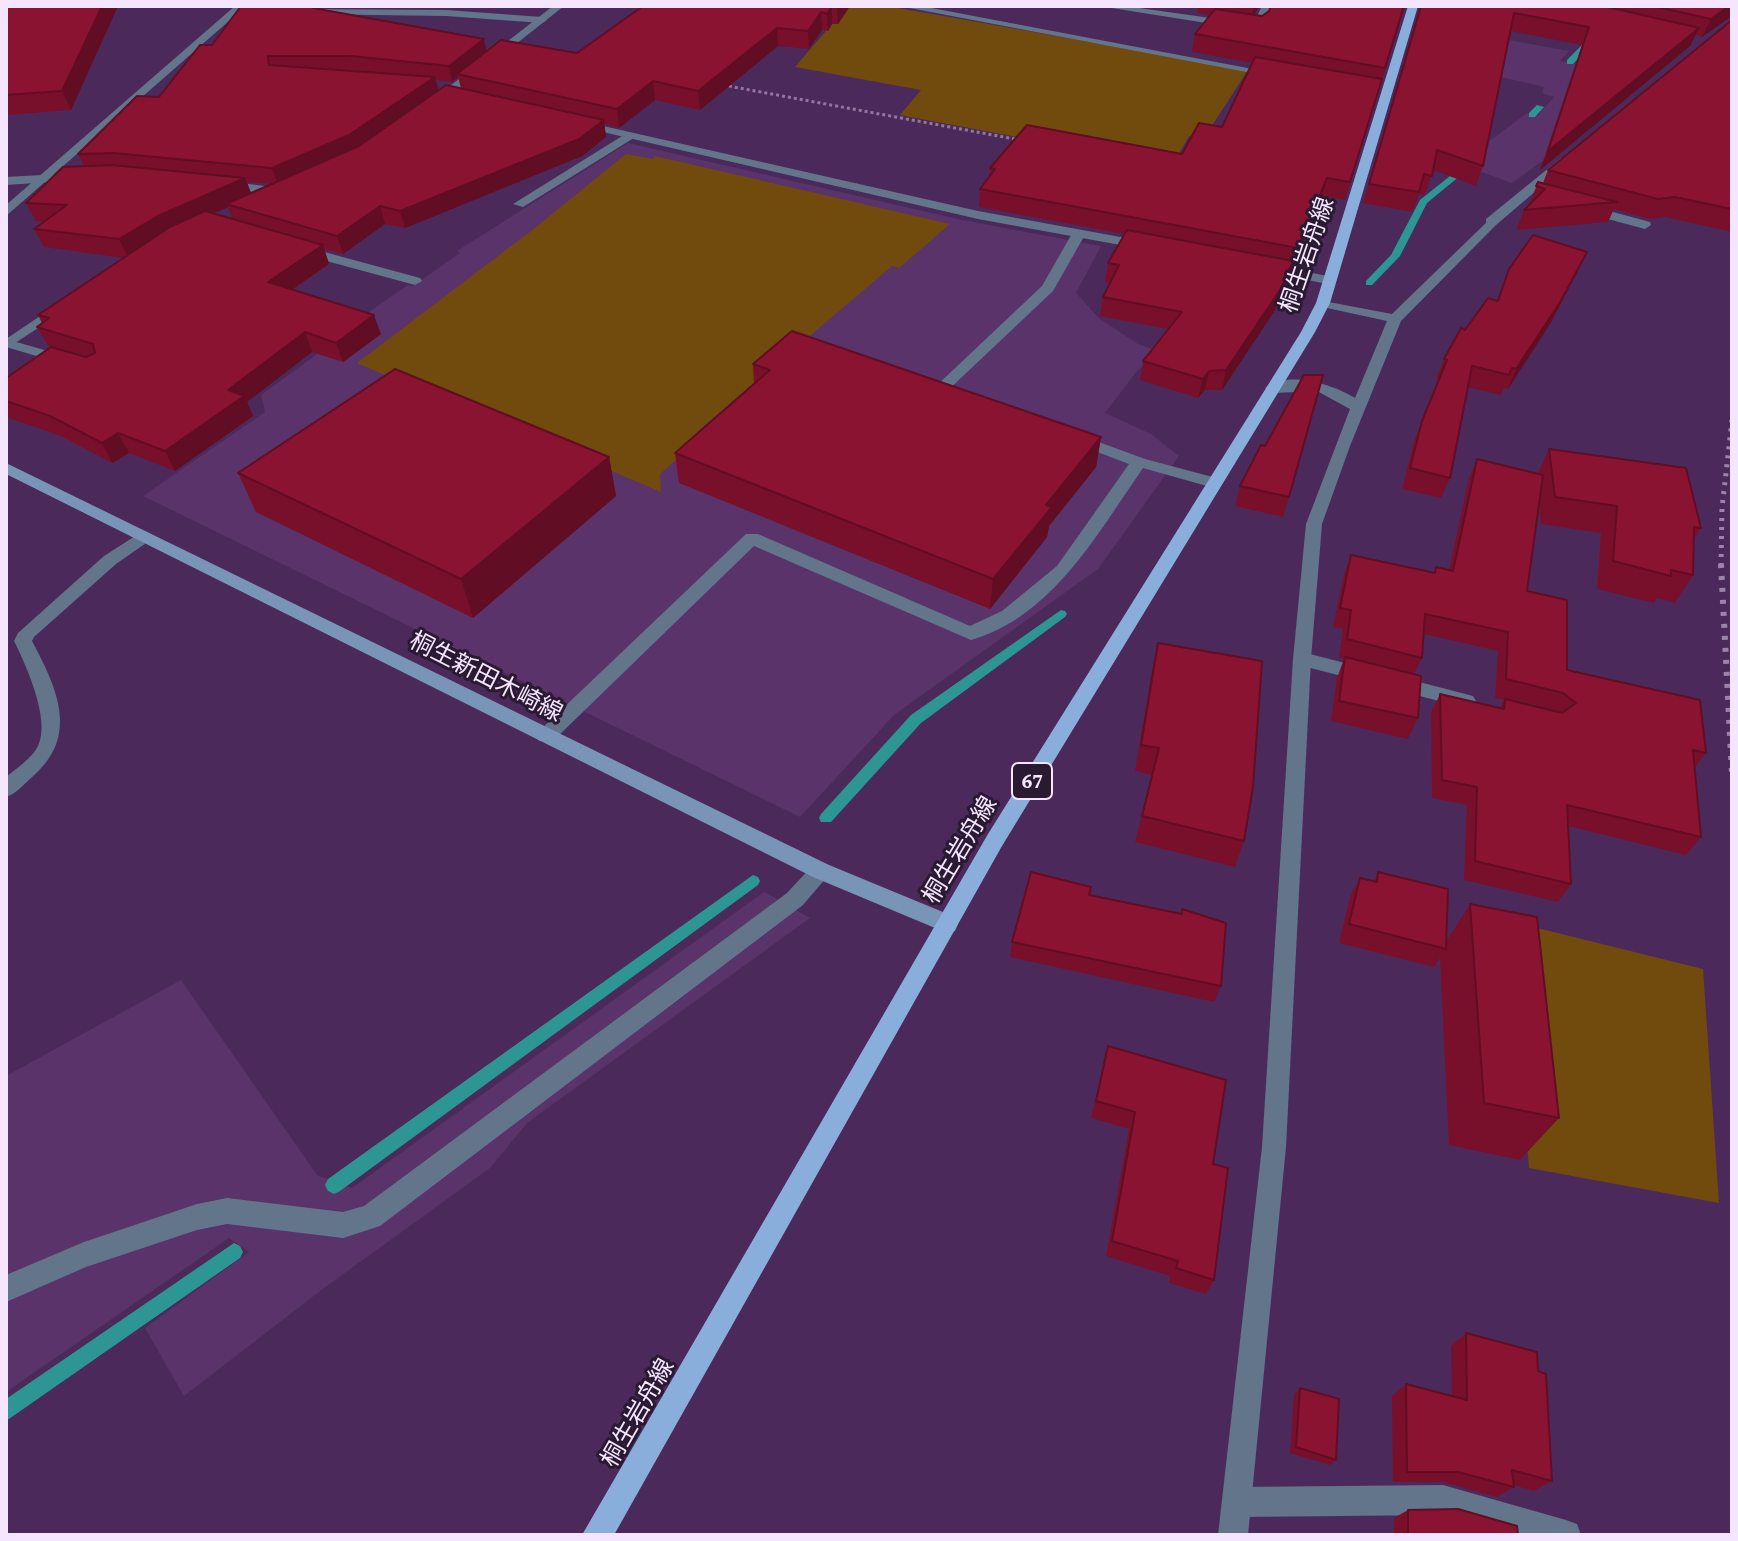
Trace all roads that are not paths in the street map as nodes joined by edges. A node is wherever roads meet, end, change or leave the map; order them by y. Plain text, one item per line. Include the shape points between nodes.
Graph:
1 (559, 6) edge
2 (904, 6) edge
3 (1104, 6) edge
4 (1267, 6) edge
5 (1413, 6) edge
6 (242, 8) edge
7 (340, 9) edge
8 (293, 11) edge
9 (542, 20) junction
10 (1291, 77) edge
11 (428, 85) edge
12 (455, 94) junction
13 (421, 113) edge
14 (572, 122) edge
15 (631, 136) junction
16 (1580, 149) edge
17 (91, 177) edge
18 (44, 179) junction
19 (6, 181) edge
20 (208, 183) edge
21 (1527, 193) junction
22 (1542, 197) edge
23 (519, 204) dead end
24 (248, 205) edge
25 (1571, 205) edge
26 (6, 212) edge
27 (1645, 225) dead end
28 (1079, 233) junction
29 (285, 245) edge
30 (1157, 247) edge
31 (1249, 265) edge
32 (1328, 280) junction
33 (415, 281) dead end
34 (73, 301) edge
35 (1323, 303) junction
36 (1395, 319) junction
37 (7, 344) edge
38 (82, 365) edge
39 (1273, 388) junction
40 (939, 391) edge
41 (1358, 408) junction
42 (1058, 432) edge
43 (1139, 462) junction
44 (6, 468) edge
45 (1214, 483) junction
46 (143, 537) junction
47 (1302, 659) junction
48 (1492, 707) edge
49 (546, 736) junction
50 (6, 789) edge
51 (821, 871) junction
52 (947, 924) junction
53 (6, 1289) edge
54 (1237, 1502) junction
55 (597, 1535) edge
56 (1233, 1535) edge
57 (1566, 1535) edge

1 - 9 street
2 - 10 street
3 - 4 street via 1257,28
5 - 32 main road, 桐生岩舟線 / 67 via 1382,91
6 - 18 street
7 - 8 street
7 - 9 street
9 - 12 street
11 - 12 street
12 - 13 street
14 - 15 street
15 - 23 street
15 - 28 street
16 - 21 street
17 - 18 street
18 - 19 street
18 - 26 street
20 - 24 street via 286,190
21 - 22 street
21 - 36 street
25 - 27 street
28 - 30 street
28 - 40 street via 1048,288
29 - 33 street
31 - 32 street
32 - 35 main road, 桐生岩舟線 / 67
34 - 37 street
35 - 36 street
35 - 39 main road, 桐生岩舟線 / 67
36 - 41 street
37 - 38 street
39 - 41 street via 1316,385
39 - 45 main road, 桐生岩舟線 / 67
41 - 47 street via 1314,524
42 - 43 street
43 - 45 street
43 - 49 street via 1063,570 1008,615 971,634 752,538
44 - 46 main road, 桐生新田木崎線
45 - 52 main road, 桐生岩舟線 / 67
46 - 49 main road, 桐生新田木崎線
46 - 50 street via 27,633 23,641 37,667 52,734 46,750
47 - 48 street
47 - 54 street via 1274,1147
49 - 51 main road, 桐生新田木崎線
51 - 52 main road, 桐生新田木崎線
51 - 53 street via 795,899 371,1217 343,1225 227,1211 84,1255
52 - 55 main road, 桐生岩舟線 / 67
54 - 56 street
54 - 57 street via 1443,1500

